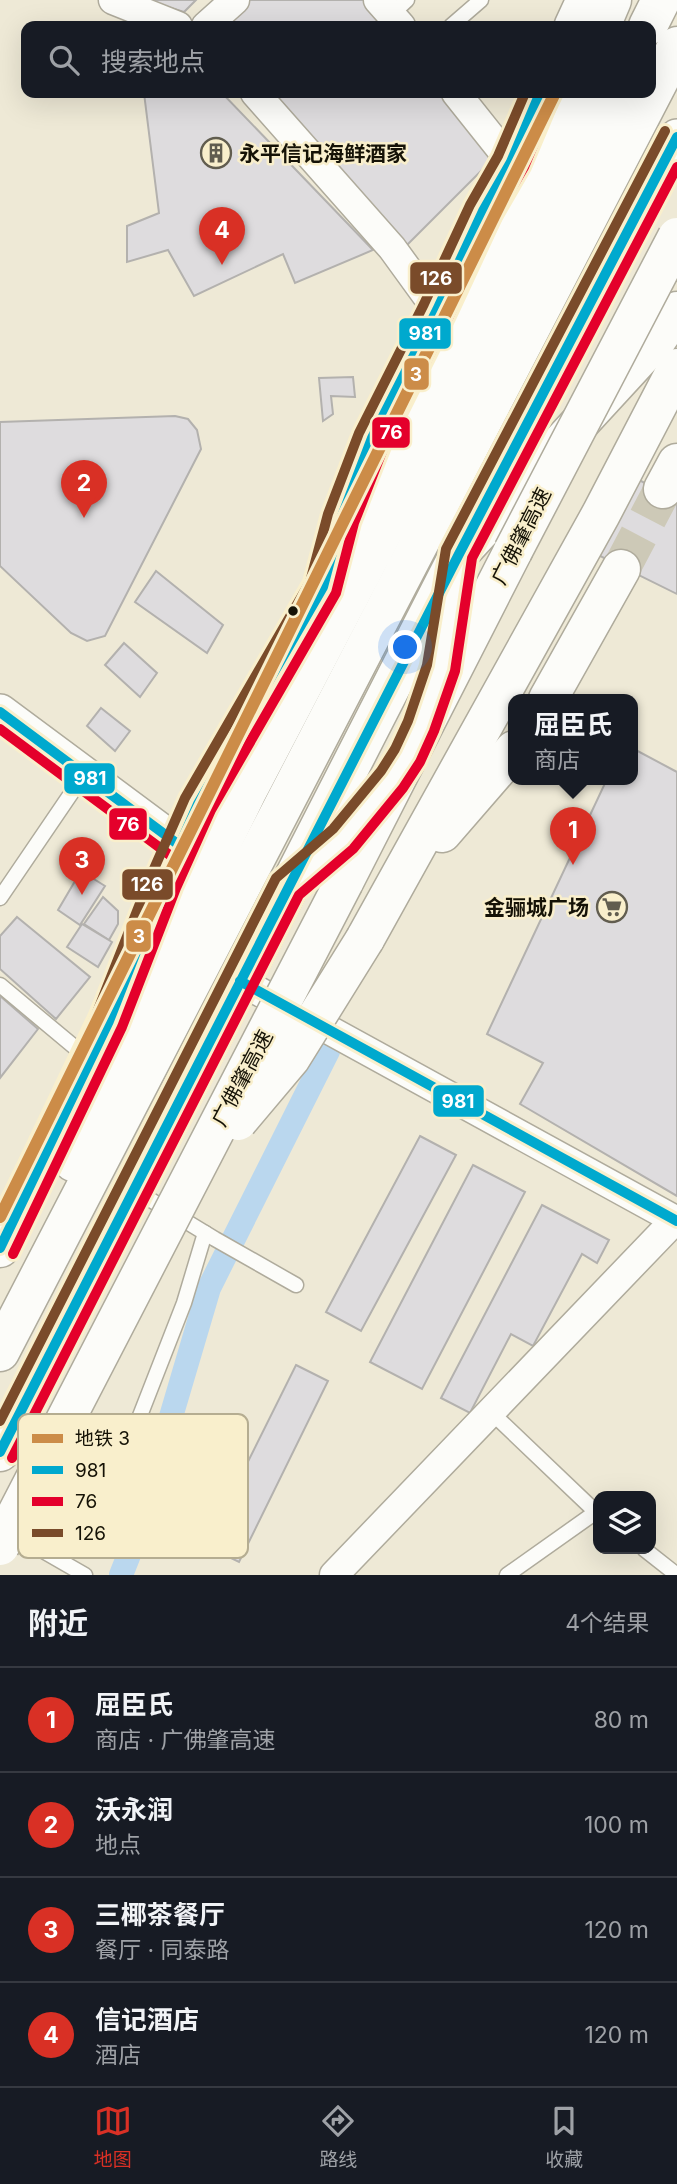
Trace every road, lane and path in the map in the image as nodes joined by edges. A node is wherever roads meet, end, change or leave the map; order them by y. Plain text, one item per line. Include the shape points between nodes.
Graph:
1 (113, 0) edge
2 (235, 0) edge
3 (481, 0) edge
4 (584, 0) edge
5 (612, 0) edge
6 (661, 0) edge
7 (166, 21) edge
8 (212, 21) edge
9 (457, 21) edge
10 (574, 21) edge
11 (603, 21) edge
12 (650, 21) edge
13 (677, 46) edge
14 (656, 87) edge
15 (260, 98) edge
16 (460, 98) edge
17 (538, 98) edge
18 (571, 98) edge
19 (610, 98) edge
20 (650, 98) edge
21 (677, 137) edge
22 (511, 162) junction
23 (677, 237) edge
24 (438, 310) junction
25 (671, 339) edge
26 (459, 554) junction
27 (621, 569) tunnel mouth
28 (323, 587) junction
29 (551, 694) edge
30 (0, 712) edge
31 (508, 756) edge
32 (83, 776) junction
33 (179, 845) junction
34 (0, 898) edge
35 (365, 939) junction
36 (240, 981) junction
37 (0, 985) edge
38 (91, 1061) junction
39 (188, 1182) junction
40 (135, 1190) junction
41 (676, 1221) edge
42 (210, 1236) junction
43 (0, 1248) edge
44 (296, 1285) dead end
45 (0, 1332) edge
46 (0, 1352) edge
47 (491, 1412) junction
48 (20, 1414) edge
49 (68, 1414) edge
50 (141, 1414) edge
51 (18, 1417) edge
52 (0, 1452) edge
53 (593, 1509) edge
54 (18, 1510) edge
55 (593, 1516) edge
56 (0, 1527) edge
57 (18, 1537) edge
58 (0, 1545) edge
59 (650, 1554) edge
60 (55, 1558) edge
61 (85, 1575) edge
62 (334, 1575) edge
63 (507, 1575) edge
64 (677, 1575) edge

1 - 7 street
2 - 8 street
3 - 9 lane
4 - 10 street
5 - 11 main road
6 - 12 main road
13 - 14 main road
15 - 24 street via 392,248
16 - 22 street
17 - 22 street
18 - 28 main road via 500,259
19 - 45 main road via 247,792 132,1027
20 - 46 main road
21 - 26 street
22 - 24 street
23 - 39 main road, 广佛肇高速, bridge
24 - 28 street via 373,438 341,519
25 - 26 main road
25 - 35 main road via 601,514
26 - 36 main road
27 - 29 main road
28 - 33 main road via 208,785
30 - 32 street
31 - 35 main road via 414,867
32 - 33 street
32 - 34 lane
33 - 38 main road
35 - 39 main road, bridge via 290,1058
36 - 40 main road
36 - 41 street
37 - 38 lane
38 - 43 main road
39 - 49 main road, 广佛肇高速, bridge
40 - 42 lane
40 - 48 main road
41 - 47 street
42 - 44 lane
42 - 50 lane
47 - 53 lane
47 - 62 street
51 - 52 main road
54 - 58 main road, 广佛肇高速, bridge
55 - 63 lane
56 - 57 lane
59 - 64 lane
60 - 61 lane

